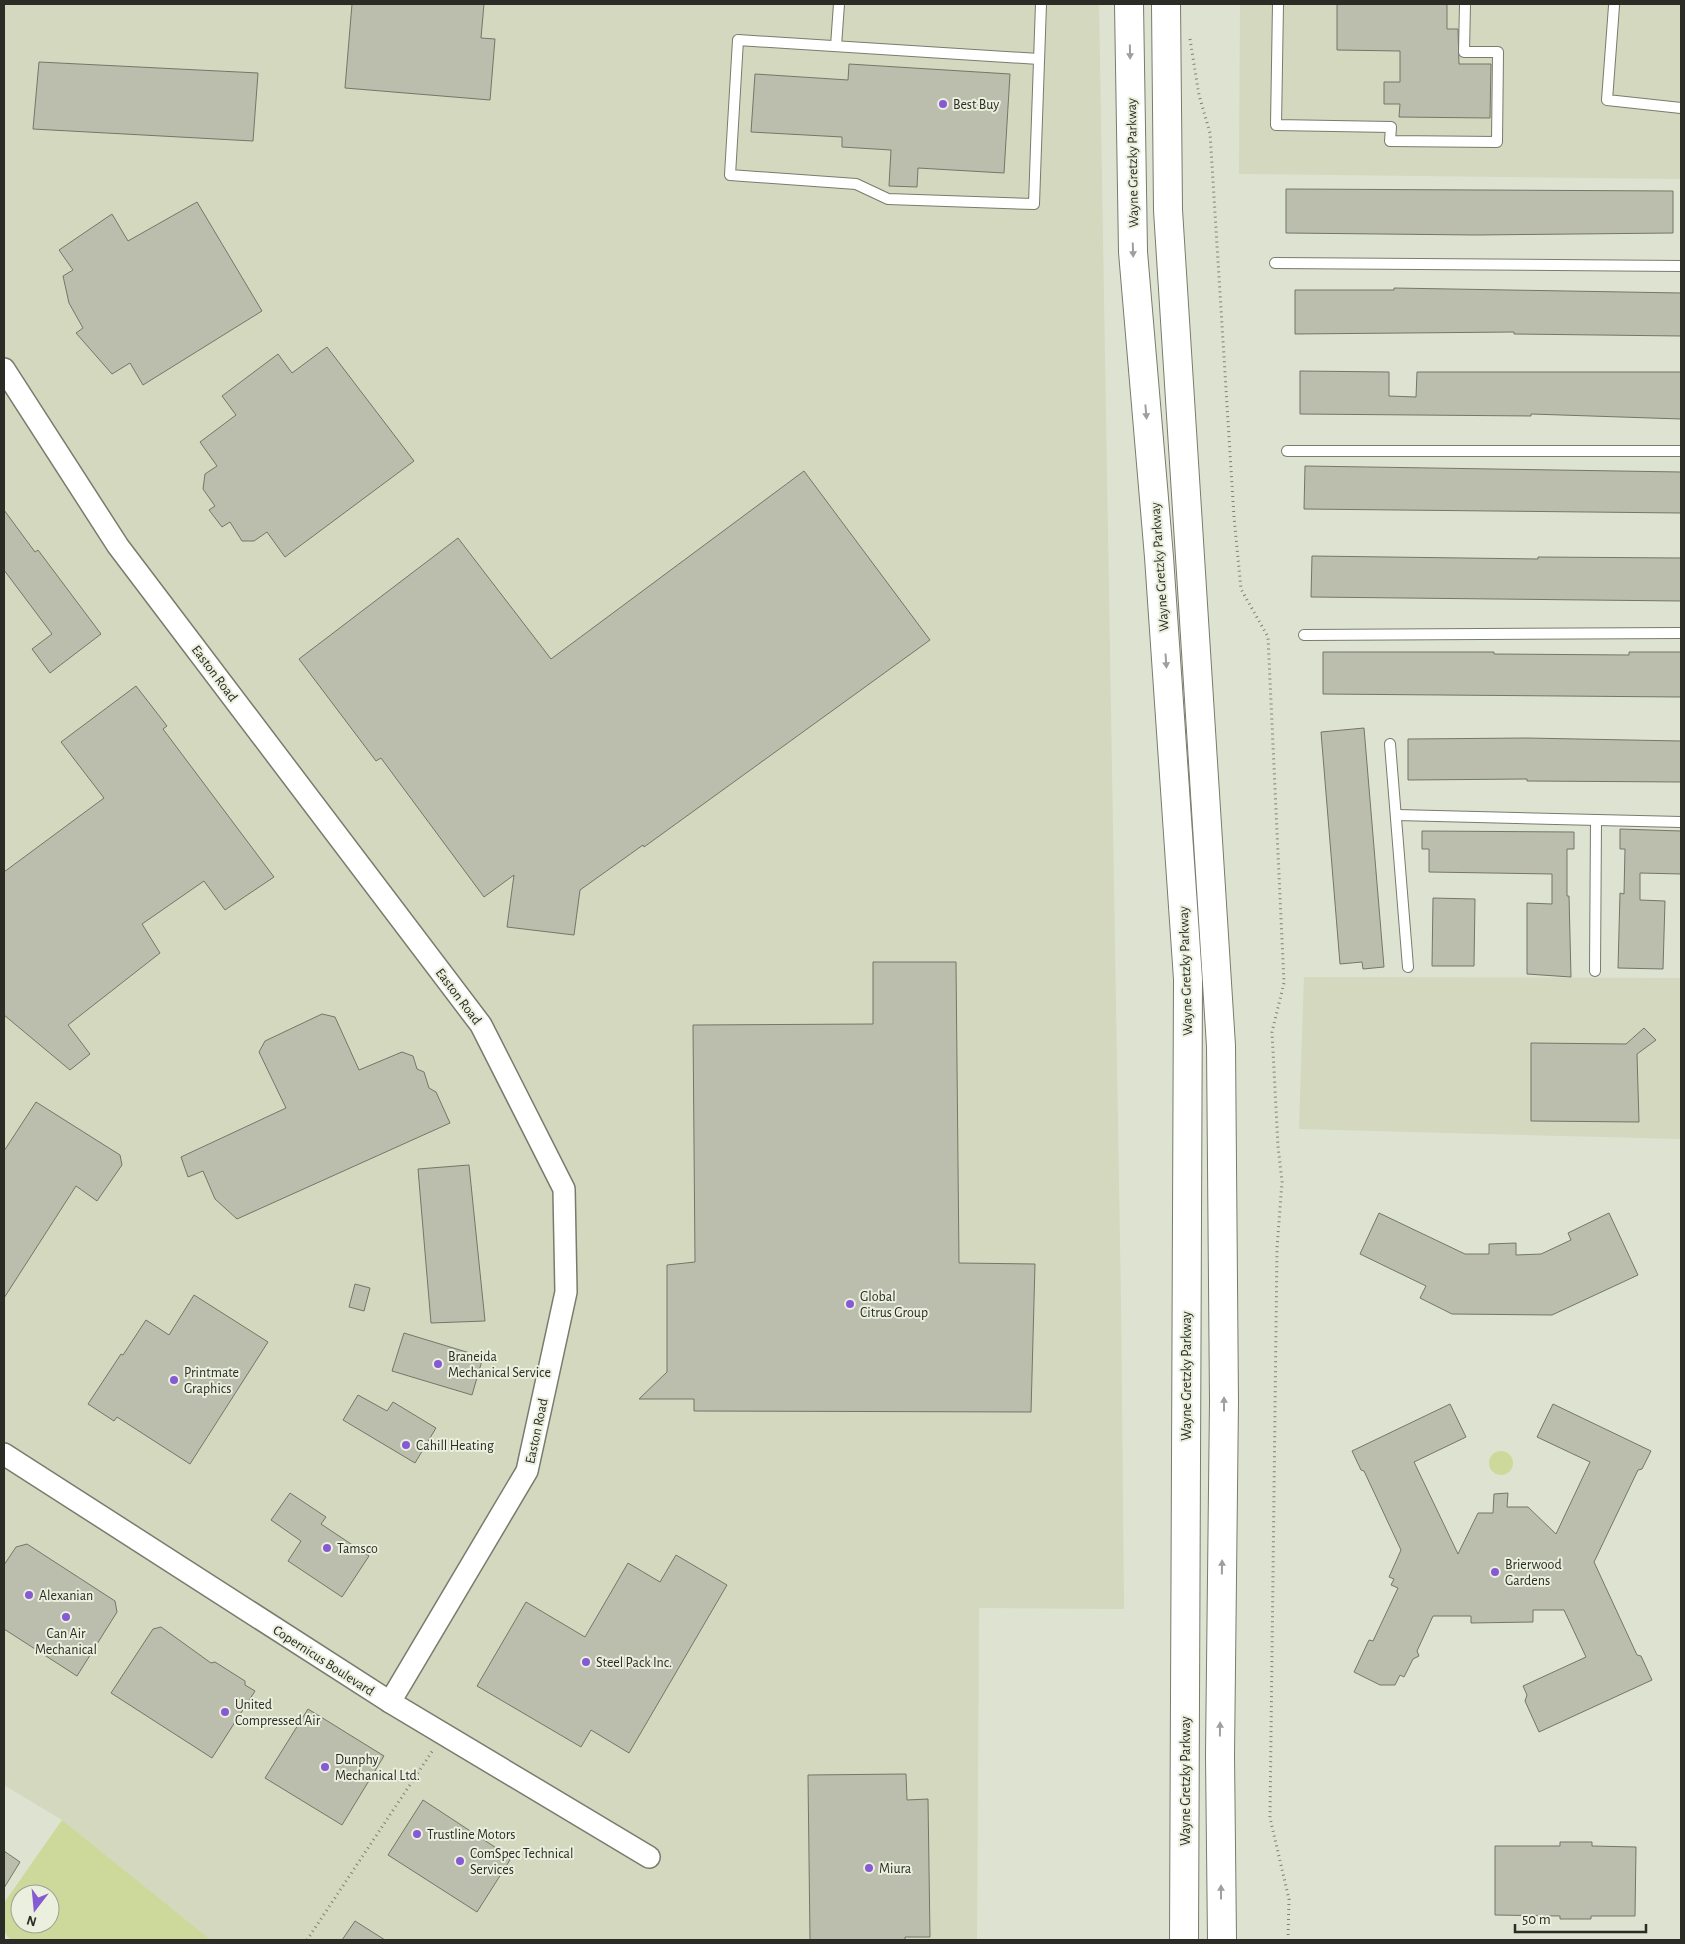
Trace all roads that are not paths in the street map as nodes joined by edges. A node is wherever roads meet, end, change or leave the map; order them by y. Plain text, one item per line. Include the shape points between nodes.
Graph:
1 (839, 4) edge
2 (1041, 4) edge
3 (1129, 4) edge
4 (1166, 4) edge
5 (1278, 4) edge
6 (1465, 4) edge
7 (1614, 6) dead end
8 (836, 46) junction
9 (1039, 59) junction
10 (1681, 108) edge
11 (1274, 263) dead end
12 (1681, 266) edge
13 (4, 369) edge
14 (1287, 451) dead end
15 (1681, 451) edge
16 (1681, 632) edge
17 (1304, 635) dead end
18 (1390, 744) dead end
19 (1397, 815) junction
20 (1596, 820) junction
21 (1681, 822) edge
22 (1408, 967) dead end
23 (1595, 971) dead end
24 (4, 1454) edge
25 (390, 1702) junction
26 (649, 1857) dead end
27 (1184, 1940) edge
28 (1222, 1940) edge

1 - 8 lane
2 - 9 lane
3 -> 27 main road, Wayne Gretzky Parkway via 1133,252 1188,979
28 -> 4 main road via 1220,1755 1224,1401 1221,1046 1168,210
5 - 6 lane via 1276,125 1390,127 1390,141 1497,142 1498,52 1464,52
7 - 10 lane via 1608,100
8 - 9 lane
8 - 9 lane via 738,40 730,176 856,184 888,199 1034,204
11 - 12 lane
13 - 25 street, Easton Road via 118,546 481,1025 564,1189 566,1292 527,1471
14 - 15 lane
16 - 17 lane
18 - 19 lane
19 - 20 lane
19 - 22 lane
20 - 21 lane
20 - 23 lane
24 - 25 street, Copernicus Boulevard
25 - 26 street, Copernicus Boulevard

